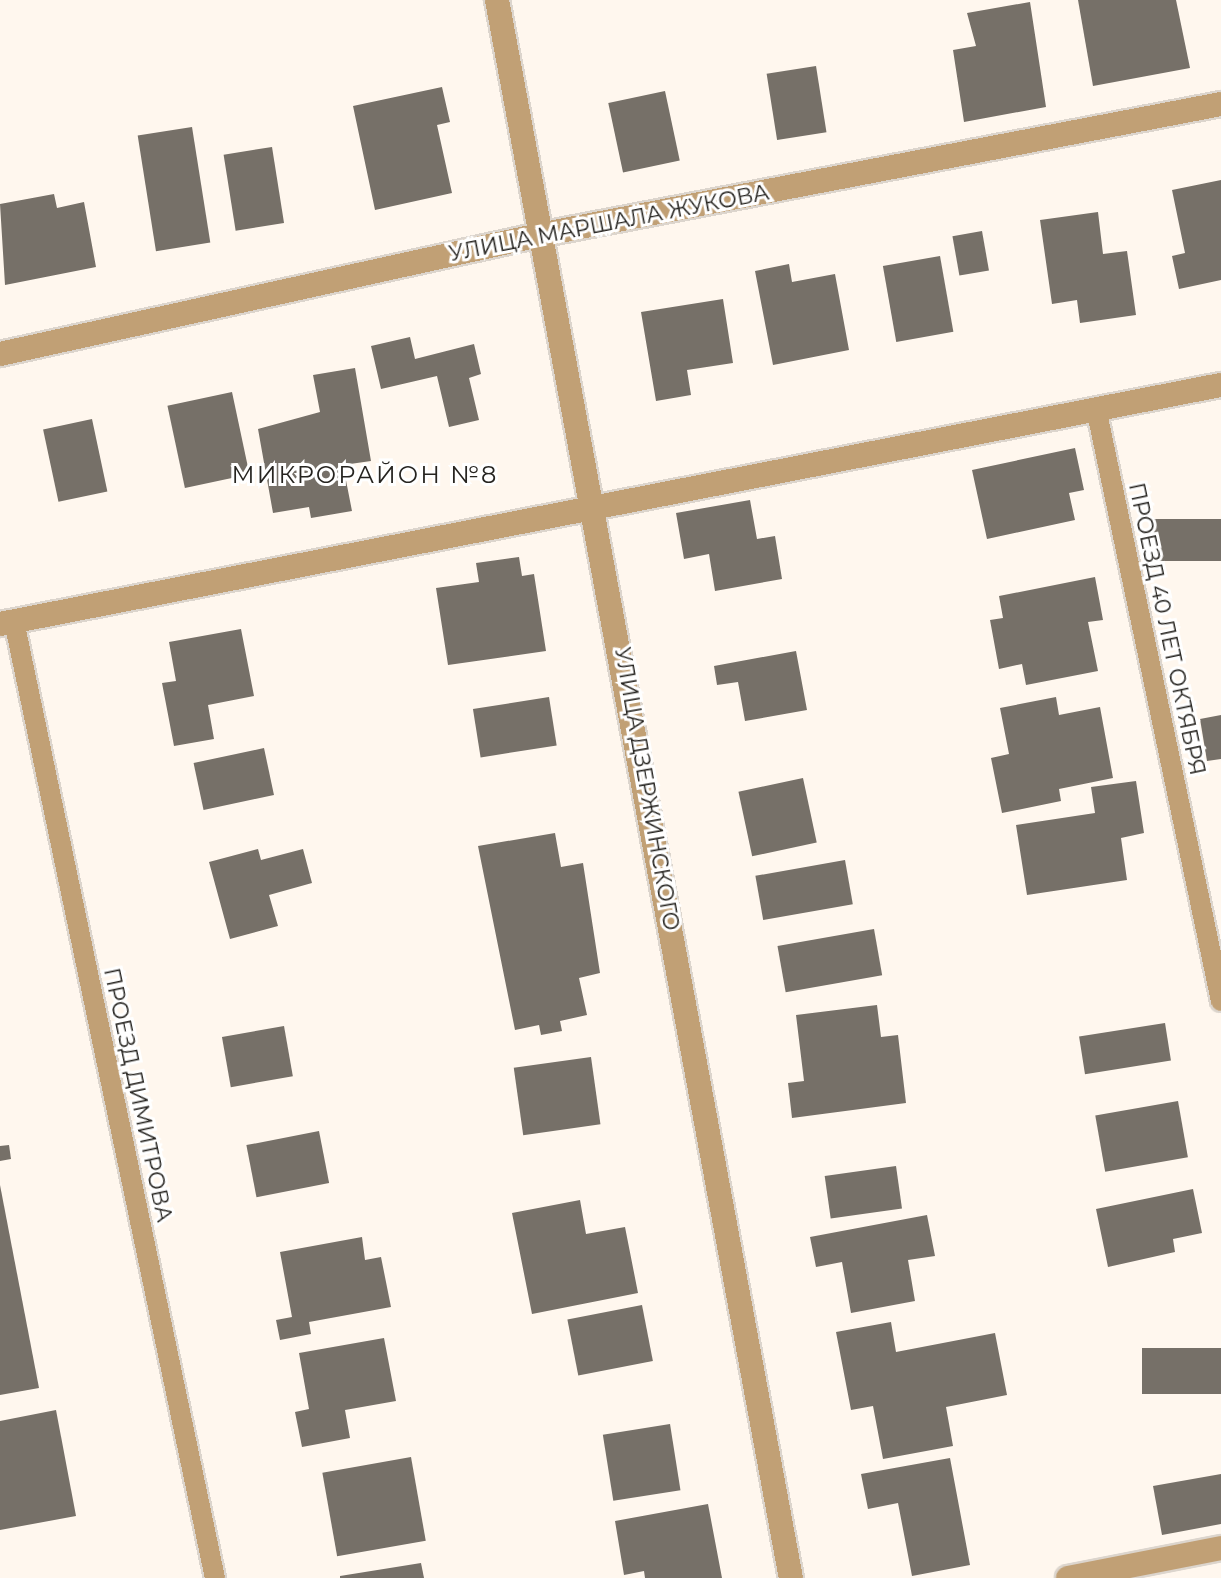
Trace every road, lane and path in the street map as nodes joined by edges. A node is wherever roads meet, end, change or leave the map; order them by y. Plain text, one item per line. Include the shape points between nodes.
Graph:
1 (497, 0) edge
2 (1221, 104) edge
3 (544, 234) junction
4 (0, 354) edge
5 (1221, 385) edge
6 (1096, 408) junction
7 (596, 510) junction
8 (7, 622) edge
9 (1221, 1001) edge
10 (1221, 1548) edge
11 (215, 1578) edge
12 (791, 1578) edge
13 (1068, 1578) edge

1 - 3 street, УЛИЦА ДЗЕРЖИНСКОГО
2 - 3 street, УЛИЦА МАРШАЛА ЖУКОВА
3 - 4 street, УЛИЦА МАРШАЛА ЖУКОВА
3 - 7 street, УЛИЦА ДЗЕРЖИНСКОГО
5 - 6 street
6 - 7 street
6 - 9 lane, ПРОЕЗД 40 ЛЕТ ОКТЯБРЯ
7 - 8 street
7 - 12 street, УЛИЦА ДЗЕРЖИНСКОГО
8 - 11 lane, ПРОЕЗД ДИМИТРОВА
10 - 13 street

